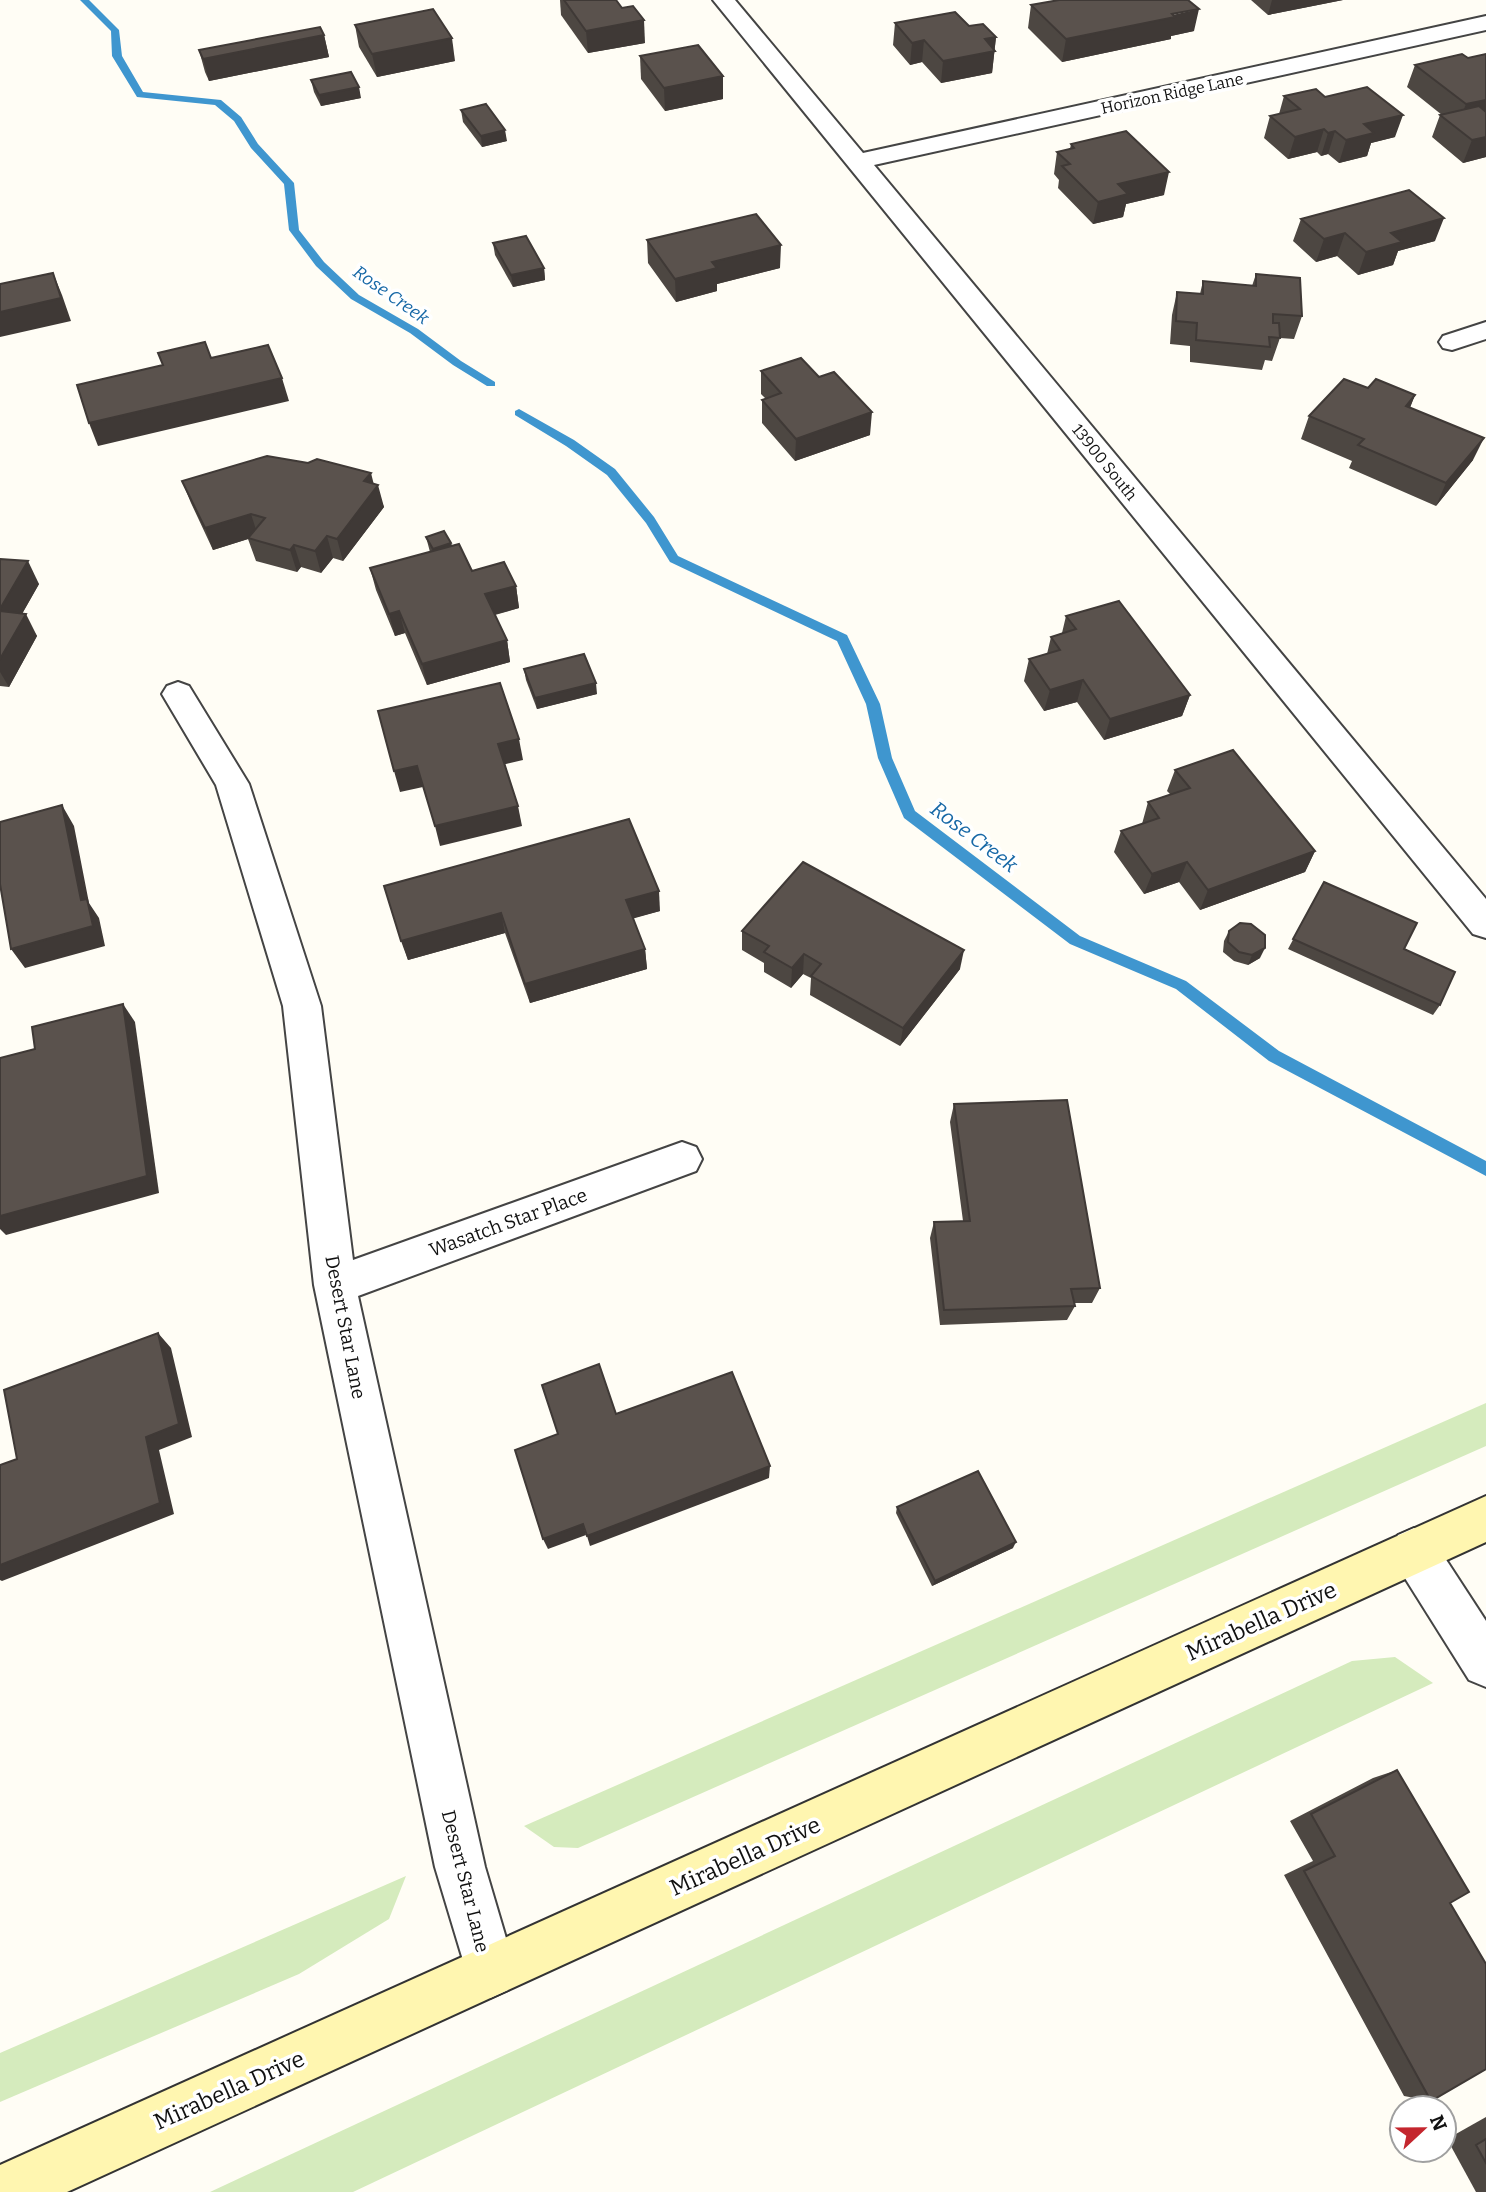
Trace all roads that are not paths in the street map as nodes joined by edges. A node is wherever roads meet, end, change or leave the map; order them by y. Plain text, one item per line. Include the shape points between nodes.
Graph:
1 (724, 0) edge
2 (1486, 23) edge
3 (857, 162) junction
4 (1486, 330) edge
5 (1452, 342) dead end
6 (178, 694) dead end
7 (1486, 924) edge
8 (682, 1159) dead end
9 (335, 1285) junction
10 (1486, 1519) edge
11 (1414, 1551) junction
12 (1486, 1664) edge
13 (490, 1972) junction
14 (4, 2192) edge

1 - 3 street, 13900 South
2 - 3 street, Horizon Ridge Lane
3 - 7 street, 13900 South
4 - 5 street
6 - 9 street, Desert Star Lane via 232,784 302,1006
8 - 9 street, Wasatch Star Place
9 - 13 street, Desert Star Lane via 460,1867
10 - 11 street, Mirabella Drive
11 - 12 street
11 - 13 street, Mirabella Drive
13 - 14 street, Mirabella Drive

